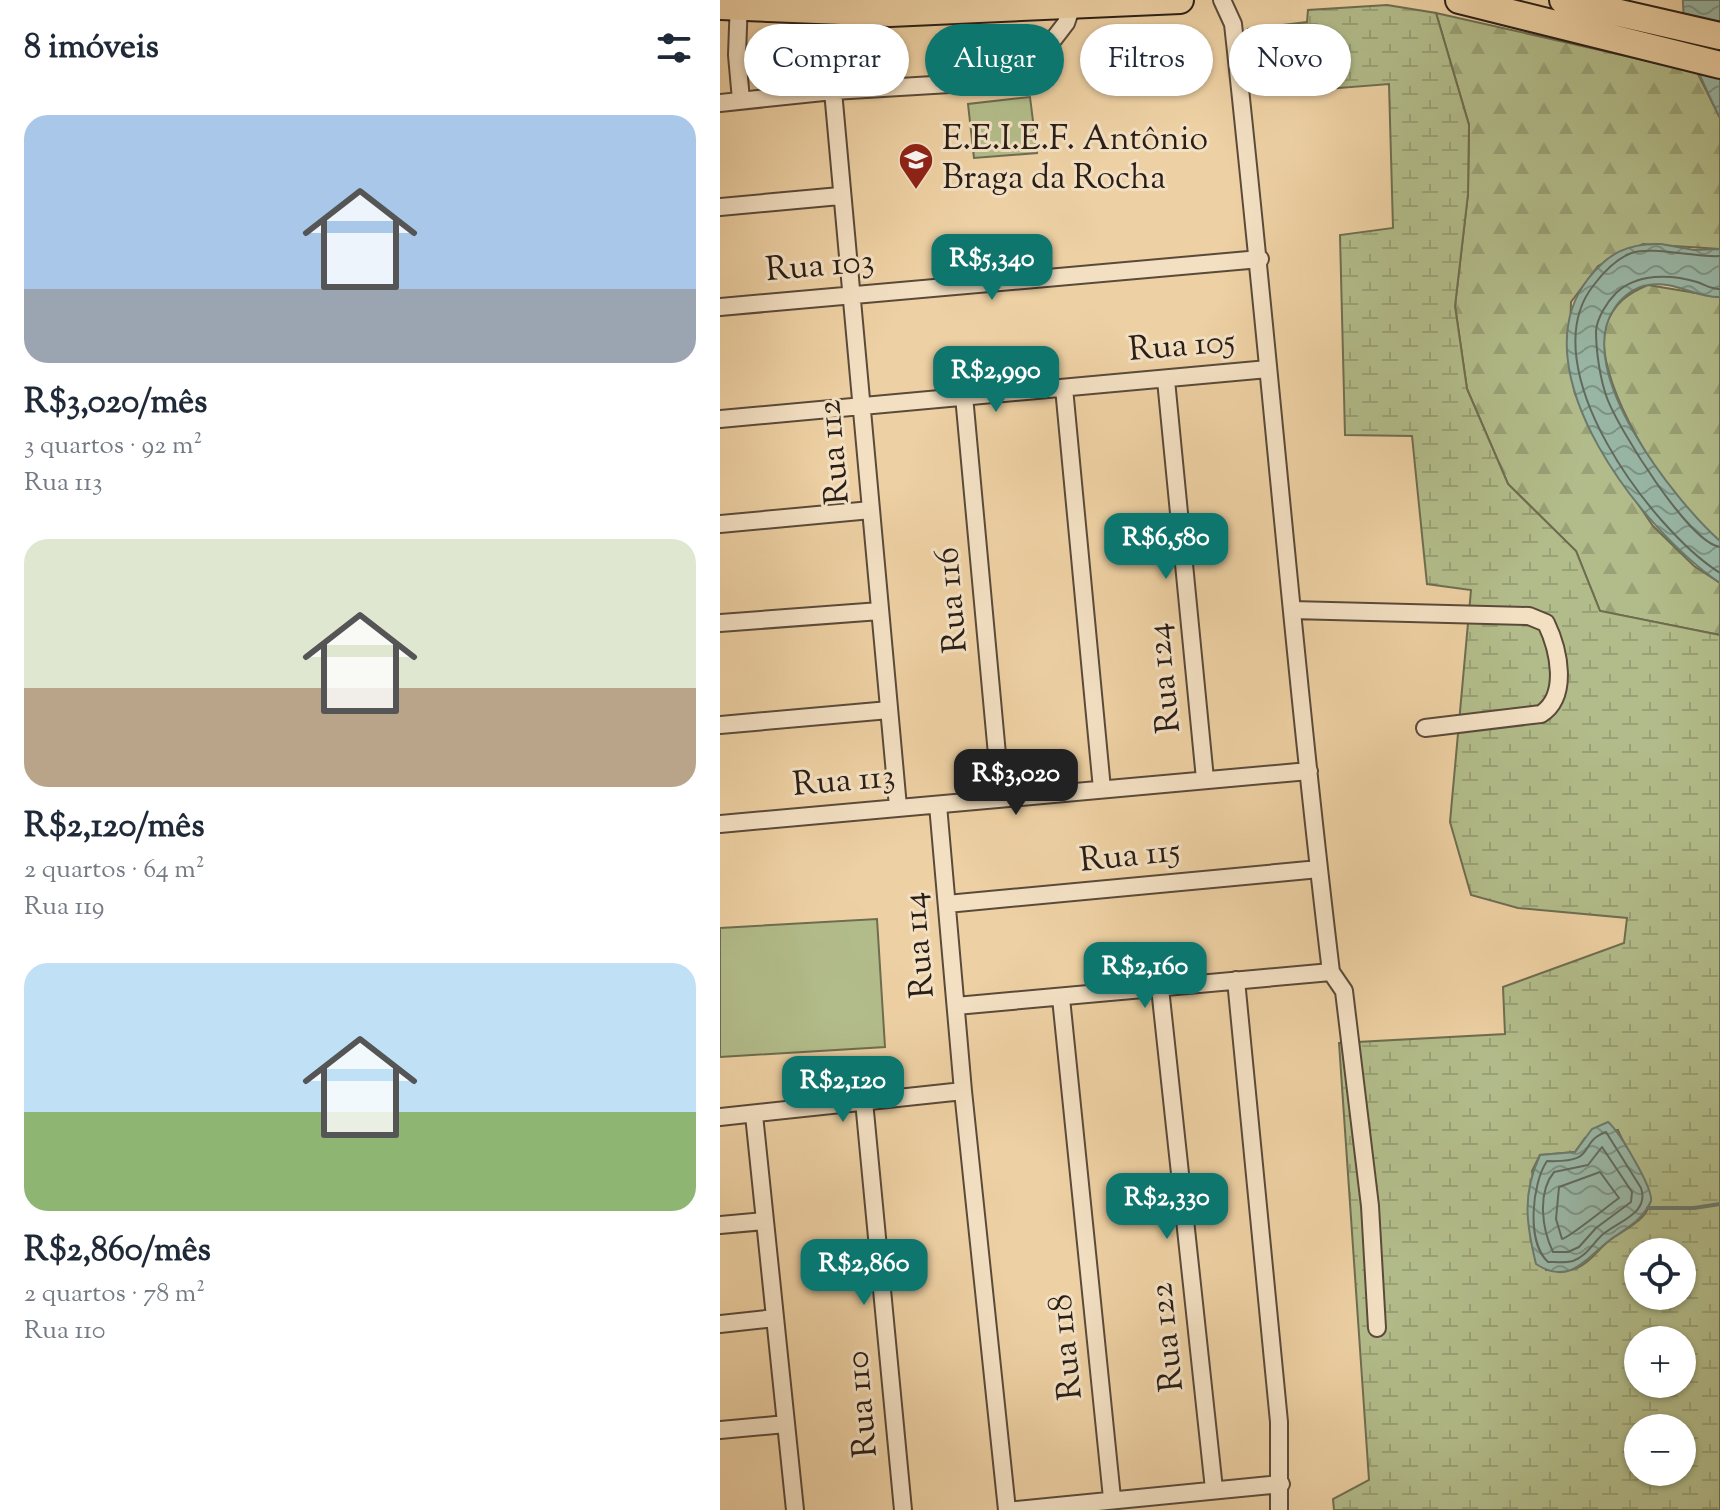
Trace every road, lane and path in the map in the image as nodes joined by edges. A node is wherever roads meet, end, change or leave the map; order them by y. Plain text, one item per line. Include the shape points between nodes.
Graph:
1 (1180, 0) edge
2 (1222, 0) edge
3 (1459, 0) edge
4 (1563, 0) edge
5 (1073, 4) edge
6 (732, 5) edge
7 (1720, 36) edge
8 (1720, 65) edge
9 (909, 86) edge
10 (782, 96) edge
11 (833, 96) edge
12 (741, 100) junction
13 (720, 103) edge
14 (840, 196) junction
15 (720, 207) edge
16 (1260, 259) junction
17 (850, 295) junction
18 (720, 307) edge
19 (1268, 369) junction
20 (1166, 380) junction
21 (1064, 388) junction
22 (964, 396) junction
23 (862, 405) junction
24 (720, 419) edge
25 (871, 510) junction
26 (720, 524) edge
27 (1292, 610) junction
28 (880, 611) junction
29 (720, 623) edge
30 (889, 710) junction
31 (720, 725) edge
32 (1425, 728) dead end
33 (1309, 771) junction
34 (1205, 779) junction
35 (1102, 789) junction
36 (1001, 798) junction
37 (938, 805) junction
38 (898, 807) junction
39 (720, 824) edge
40 (1319, 869) junction
41 (947, 904) junction
42 (1331, 972) junction
43 (1236, 980) junction
44 (1160, 988) junction
45 (1061, 998) junction
46 (956, 1006) junction
47 (963, 1091) junction
48 (864, 1101) junction
49 (754, 1115) junction
50 (720, 1117) edge
51 (765, 1221) junction
52 (720, 1225) edge
53 (775, 1318) junction
54 (720, 1324) edge
55 (1377, 1328) dead end
56 (786, 1424) junction
57 (720, 1430) edge
58 (1281, 1484) junction
59 (1214, 1489) junction
60 (1112, 1498) junction
61 (795, 1510) edge
62 (903, 1510) edge
63 (1007, 1510) edge
64 (1016, 1510) edge
65 (1279, 1510) edge

1 - 5 main road
2 - 16 street via 1233,24
3 - 8 main road
4 - 7 main road
5 - 6 main road via 890,13
5 - 9 street via 1043,53 1000,81
6 - 12 street
10 - 12 street
11 - 14 street, Rua 112
12 - 13 street
14 - 15 street
14 - 17 street, Rua 112
16 - 17 street, Rua 103
16 - 19 street
17 - 18 street, Rua 103
17 - 23 street, Rua 112
19 - 20 street, Rua 105
19 - 27 street
20 - 21 street, Rua 105
20 - 34 street, Rua 124
21 - 22 street, Rua 105
21 - 35 street
22 - 23 street, Rua 105
22 - 36 street, Rua 116
23 - 24 street, Rua 105
23 - 25 street, Rua 112
25 - 26 street
25 - 28 street, Rua 112
27 - 32 street via 1529,616 1546,623 1559,687 1549,709
27 - 33 street
28 - 29 street
28 - 30 street, Rua 112
30 - 31 street
30 - 38 street, Rua 112
33 - 34 street, Rua 113
33 - 40 street
34 - 35 street, Rua 113
35 - 36 street, Rua 113
36 - 37 street, Rua 113
37 - 38 street, Rua 113
37 - 41 street, Rua 114
38 - 39 street, Rua 113
40 - 41 street, Rua 115
40 - 42 street
41 - 46 street, Rua 114
42 - 43 street
42 - 55 street via 1344,991 1370,1206
43 - 44 street
43 - 58 street
44 - 45 street
44 - 59 street, Rua 122
45 - 46 street
45 - 60 street, Rua 118
46 - 47 street, Rua 114
47 - 48 street
47 - 63 street, Rua 114
48 - 49 street
48 - 62 street, Rua 110
49 - 50 street
49 - 51 street
51 - 52 street
51 - 53 street
53 - 54 street
53 - 56 street
56 - 57 street
56 - 61 street
58 - 59 street
58 - 65 street
59 - 60 street
60 - 64 street

